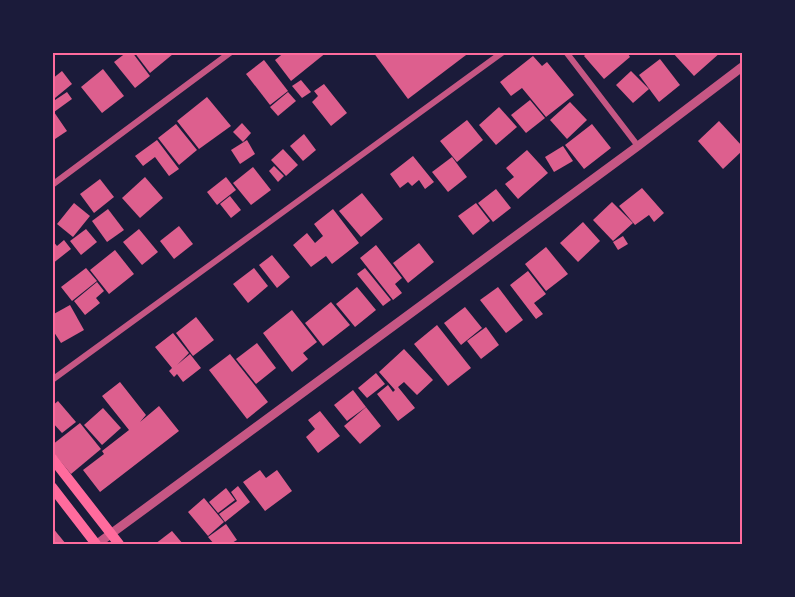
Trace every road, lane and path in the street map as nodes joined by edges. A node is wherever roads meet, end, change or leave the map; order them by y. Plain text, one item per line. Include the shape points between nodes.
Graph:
1 (231, 52) edge
2 (502, 52) edge
3 (566, 52) edge
4 (742, 67) edge
5 (638, 146) junction
6 (52, 185) edge
7 (52, 380) edge
8 (52, 458) edge
9 (52, 487) edge
10 (110, 535) junction
11 (97, 544) edge
12 (119, 544) edge

1 - 6 street
2 - 7 street
3 - 5 street
4 - 5 street
5 - 10 street
8 - 10 main road
9 - 11 main road
10 - 11 street
10 - 12 main road

